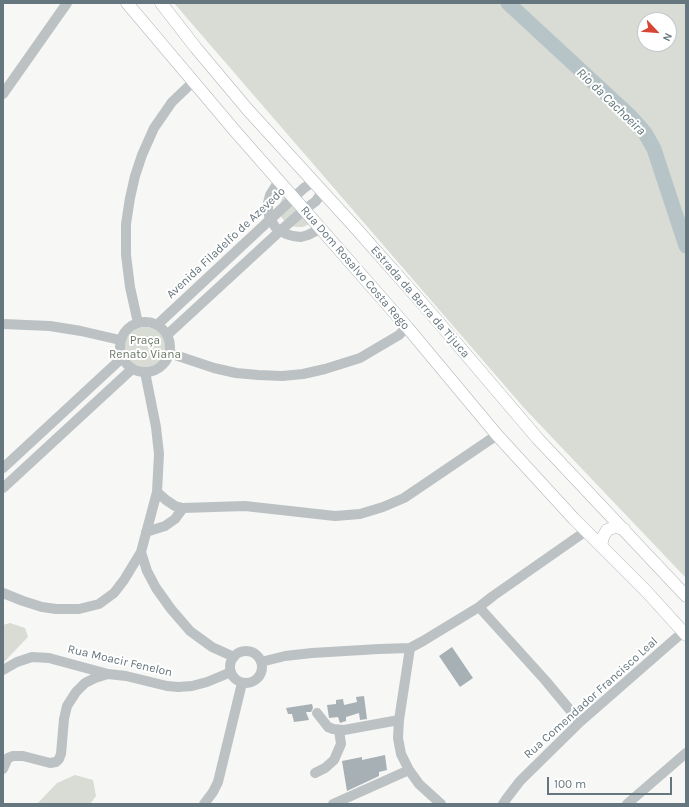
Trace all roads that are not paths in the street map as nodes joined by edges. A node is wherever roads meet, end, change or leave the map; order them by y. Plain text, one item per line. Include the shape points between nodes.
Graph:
1 (67, 3) edge
2 (127, 3) edge
3 (161, 3) edge
4 (193, 82) junction
5 (3, 94) edge
6 (279, 181) junction
7 (318, 187) junction
8 (294, 198) junction
9 (304, 210) junction
10 (270, 219) junction
11 (320, 228) junction
12 (280, 231) junction
13 (138, 322) junction
14 (3, 324) edge
15 (158, 325) junction
16 (407, 327) junction
17 (167, 335) junction
18 (120, 340) junction
19 (169, 353) junction
20 (122, 358) junction
21 (132, 369) junction
22 (145, 372) junction
23 (497, 435) junction
24 (3, 468) edge
25 (3, 488) edge
26 (157, 492) junction
27 (183, 508) junction
28 (624, 529) junction
29 (586, 531) junction
30 (146, 532) junction
31 (601, 546) junction
32 (141, 552) junction
33 (3, 593) edge
34 (686, 596) edge
35 (479, 607) junction
36 (684, 633) edge
37 (410, 648) junction
38 (234, 657) junction
39 (261, 662) junction
40 (3, 670) edge
41 (231, 672) junction
42 (108, 674) junction
43 (242, 683) junction
44 (317, 713) dead end
45 (399, 720) junction
46 (580, 722) junction
47 (339, 730) junction
48 (686, 753) edge
49 (3, 769) edge
50 (409, 770) junction
51 (315, 773) dead end
52 (204, 804) edge
53 (333, 804) edge
54 (441, 804) edge
55 (503, 804) edge
56 (628, 804) edge

1 - 5 street
2 - 4 main road, Rua Dom Rosalvo Costa Rego
3 - 7 main road, Estrada da Barra da Tijuca via 248,110
4 - 6 main road, Rua Dom Rosalvo Costa Rego
4 - 13 street via 172,102 154,128 135,176 126,224 126,255
6 - 8 main road, Rua Dom Rosalvo Costa Rego
6 - 10 street via 268,203
7 - 8 street, Avenida Filadelfo de Azevedo via 310,184
7 - 9 street via 316,201
7 - 28 main road, Estrada da Barra da Tijuca via 429,311 538,439
8 - 9 main road, Rua Dom Rosalvo Costa Rego
8 - 10 street, Avenida Filadelfo de Azevedo
9 - 11 main road, Rua Dom Rosalvo Costa Rego
9 - 12 street
10 - 12 street
10 - 15 street, Avenida Filadelfo de Azevedo
11 - 12 street via 301,237
11 - 16 main road, Rua Dom Rosalvo Costa Rego
12 - 17 street
13 - 15 street
13 - 18 street via 127,329
14 - 18 street via 50,326
15 - 17 street
16 - 19 street via 400,335 360,358 304,374 282,376 236,373
16 - 23 main road, Rua Dom Rosalvo Costa Rego
17 - 19 street
18 - 20 street
19 - 22 street via 162,365
20 - 21 street
20 - 24 street
21 - 22 street
21 - 25 street
22 - 26 street via 159,454
23 - 27 street via 404,498 360,514 334,516 245,506
23 - 29 main road, Rua Dom Rosalvo Costa Rego
26 - 27 street via 166,500
26 - 30 street
27 - 30 street via 166,526
28 - 31 main road via 615,527 607,530
28 - 34 main road, Estrada da Barra da Tijuca
29 - 31 main road
29 - 35 street
30 - 32 street
31 - 36 main road
32 - 33 street via 114,593 99,604 79,609 56,609
32 - 38 street via 147,572 156,588 190,631 212,647
35 - 37 street
35 - 46 street
36 - 46 street, Rua Comendador Francisco Leal
37 - 39 street via 312,653
37 - 45 street
38 - 39 street via 246,651 256,654
38 - 41 street
39 - 43 street via 260,676 252,682
40 - 42 street, Rua Moacir Fenelon via 16,662 32,658 49,658
41 - 42 street, Rua Moacir Fenelon via 200,684 178,687
41 - 43 street via 233,677
42 - 49 street via 85,683 67,706 60,759 50,763 13,756 8,758
43 - 52 street via 218,782
44 - 47 street via 328,727
45 - 47 street
45 - 50 street via 398,738 401,754
46 - 55 street, Rua Comendador Francisco Leal via 520,781
47 - 51 street via 341,744 334,760
48 - 56 street
50 - 53 street
50 - 54 street via 419,784

